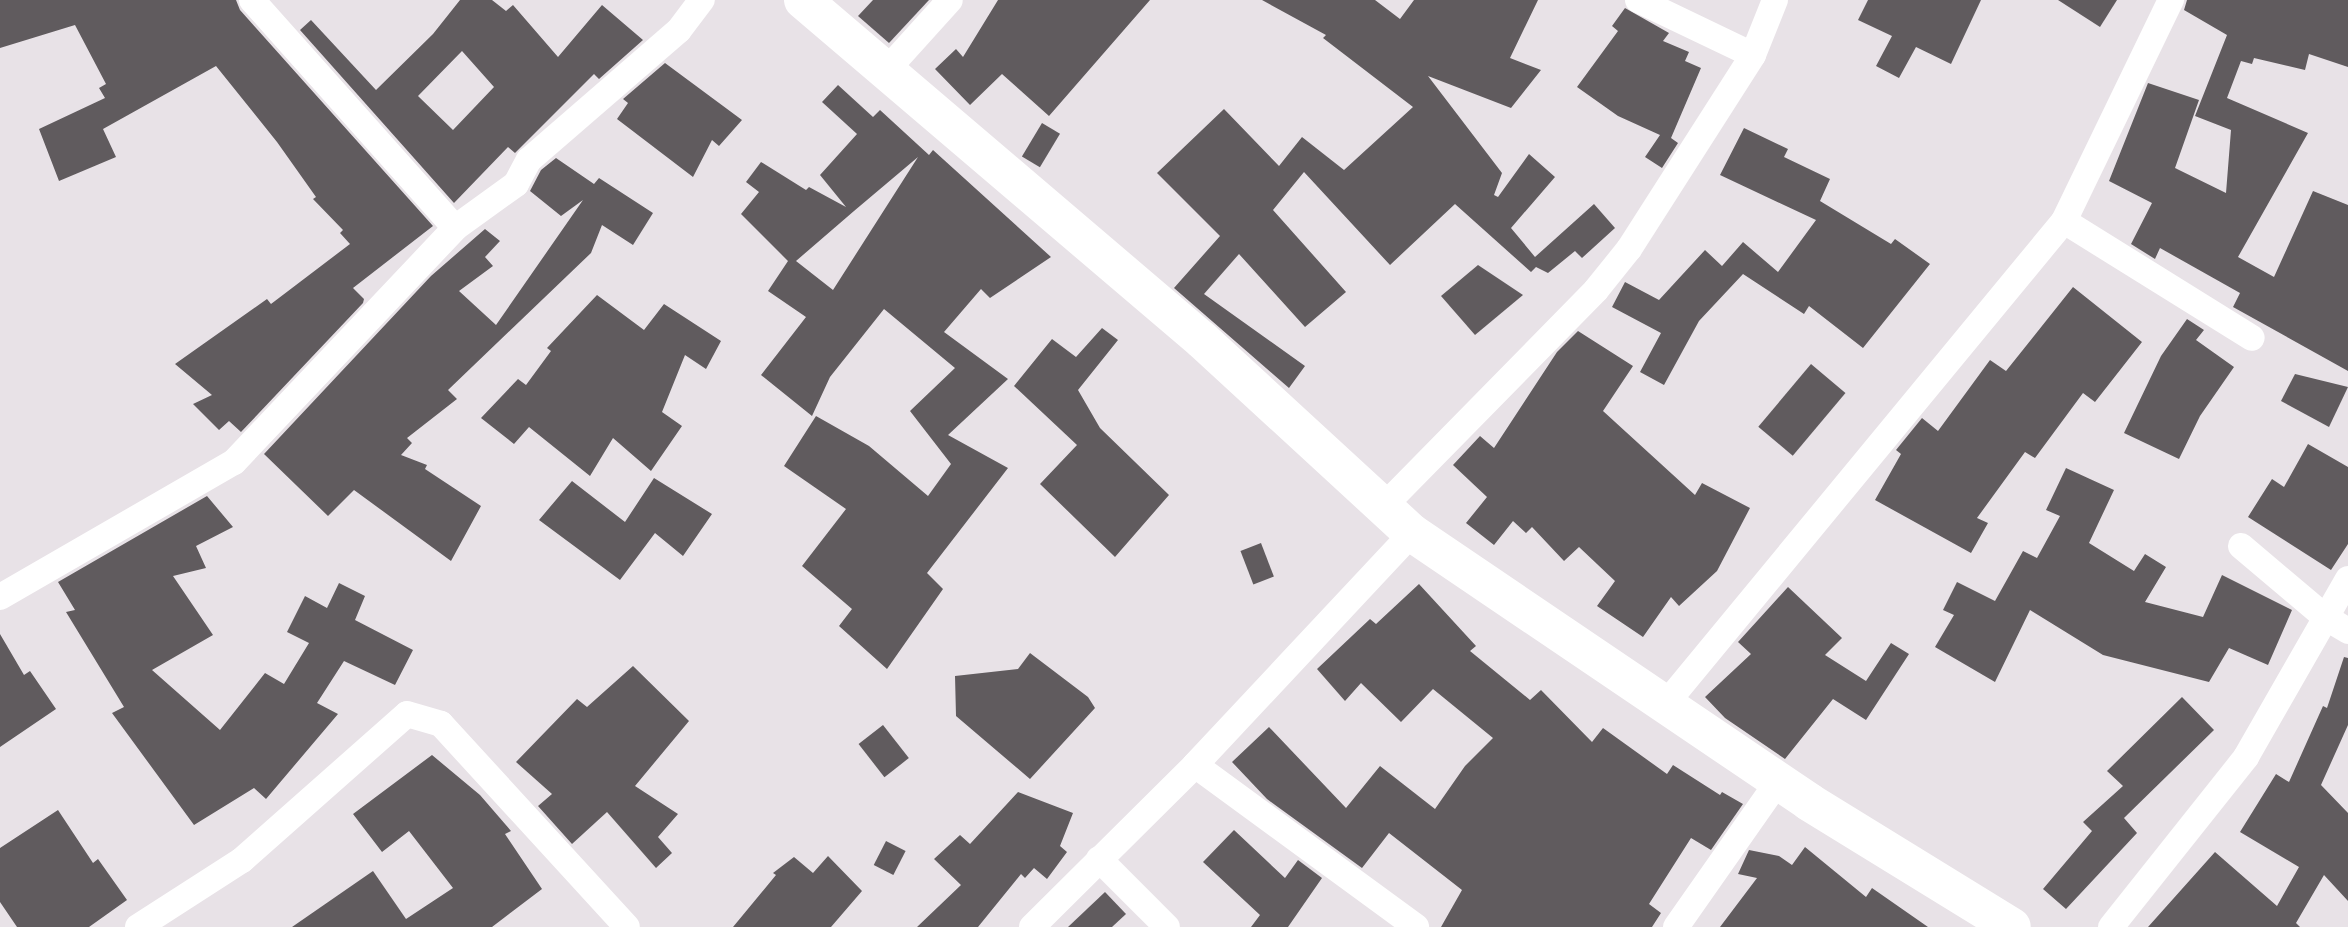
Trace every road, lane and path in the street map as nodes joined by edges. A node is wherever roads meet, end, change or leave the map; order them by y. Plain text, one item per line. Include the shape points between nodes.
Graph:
1 (252, 0) edge
2 (702, 0) edge
3 (803, 0) edge
4 (950, 0) edge
5 (1638, 0) edge
6 (1775, 0) edge
7 (2171, 0) edge
8 (1754, 55) junction
9 (884, 73) junction
10 (2064, 221) junction
11 (455, 228) junction
12 (2252, 338) dead end
13 (1382, 508) junction
14 (1412, 533) junction
15 (2241, 546) dead end
16 (2348, 579) edge
17 (0, 597) edge
18 (2325, 617) junction
19 (2348, 631) edge
20 (1664, 706) junction
21 (1195, 765) junction
22 (1779, 780) junction
23 (1099, 859) junction
24 (138, 927) edge
25 (627, 927) edge
26 (1032, 927) edge
27 (1167, 927) edge
28 (1416, 927) edge
29 (1676, 927) edge
30 (2012, 927) edge
31 (2111, 927) edge

1 - 11 street
2 - 11 street via 679,30 528,160 516,184
3 - 9 street
4 - 9 street
5 - 8 street
6 - 8 street
7 - 10 street
8 - 13 street via 1629,249 1596,290
9 - 13 street via 1192,331
10 - 12 street
10 - 20 street via 1920,390
11 - 17 street via 234,462
13 - 14 street
14 - 20 street
14 - 21 street
15 - 18 street
16 - 18 street
18 - 19 street
18 - 31 street via 2246,757
20 - 22 street
21 - 23 street
21 - 28 street
22 - 29 street
22 - 30 street
23 - 26 street
23 - 27 street
24 - 25 street via 242,860 407,714 441,724

